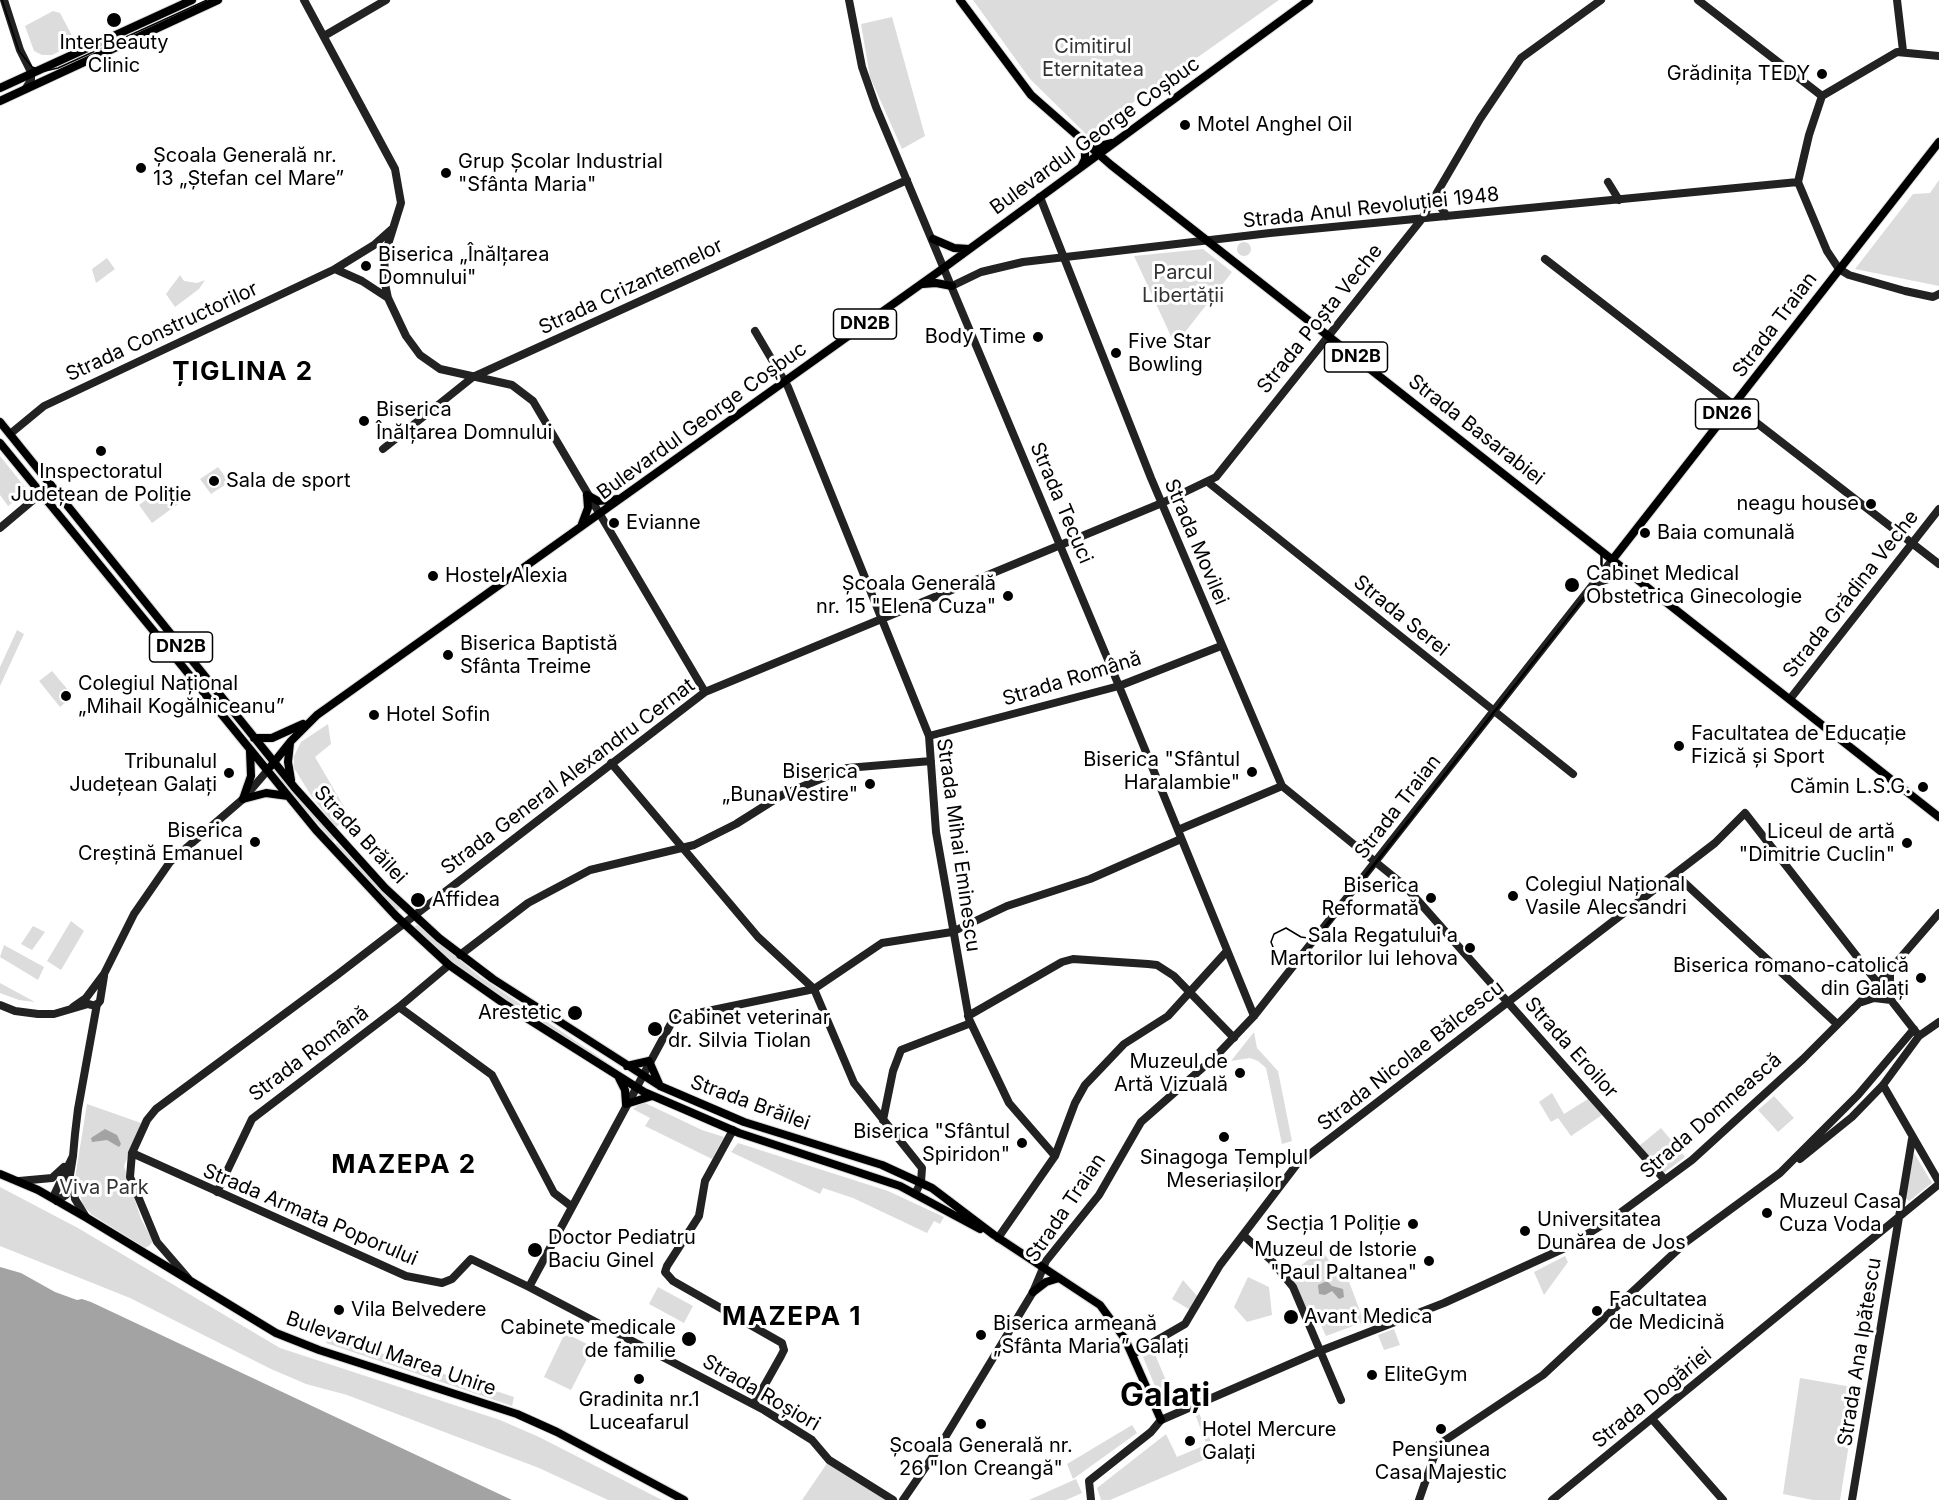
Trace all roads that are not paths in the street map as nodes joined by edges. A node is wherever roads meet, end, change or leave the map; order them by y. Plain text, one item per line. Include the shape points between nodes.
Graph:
1 (3, 0) edge
2 (192, 0) edge
3 (218, 0) edge
4 (304, 0) edge
5 (386, 0) edge
6 (849, 0) edge
7 (960, 0) edge
8 (1309, 0) edge
9 (1600, 0) edge
10 (1698, 0) edge
11 (1897, 0) edge
12 (324, 36) junction
13 (1903, 51) junction
14 (1939, 56) edge
15 (31, 72) junction
16 (0, 88) edge
17 (26, 88) junction
18 (1822, 96) junction
19 (0, 101) edge
20 (1085, 142) junction
21 (1115, 142) junction
22 (1939, 142) edge
23 (1099, 154) junction
24 (1111, 165) junction
25 (1081, 167) junction
26 (907, 180) junction
27 (1608, 182) dead end
28 (1798, 182) junction
29 (1040, 197) junction
30 (1434, 198) junction
31 (1619, 201) junction
32 (1447, 216) junction
33 (1421, 220) junction
34 (393, 228) junction
35 (933, 239) junction
36 (1209, 242) junction
37 (969, 249) junction
38 (1064, 256) junction
39 (1545, 259) dead end
40 (945, 267) junction
41 (335, 269) junction
42 (1839, 269) junction
43 (919, 285) junction
44 (952, 286) junction
45 (1939, 294) edge
46 (388, 298) junction
47 (755, 331) dead end
48 (1328, 335) junction
49 (474, 377) junction
50 (785, 382) junction
51 (1734, 406) junction
52 (0, 422) edge
53 (10, 434) junction
54 (0, 443) edge
55 (383, 449) dead end
56 (1209, 483) junction
57 (51, 485) junction
58 (42, 493) junction
59 (587, 495) junction
60 (621, 499) junction
61 (1162, 503) junction
62 (1939, 509) edge
63 (598, 515) junction
64 (581, 526) junction
65 (0, 528) edge
66 (1912, 543) junction
67 (1060, 545) junction
68 (1613, 559) junction
69 (1939, 564) edge
70 (1635, 577) junction
71 (1595, 583) junction
72 (881, 617) junction
73 (1221, 646) junction
74 (1119, 686) junction
75 (705, 692) junction
76 (1790, 699) junction
77 (1493, 711) junction
78 (312, 719) junction
79 (929, 736) junction
80 (254, 738) junction
81 (291, 741) junction
82 (250, 750) junction
83 (931, 761) junction
84 (273, 762) junction
85 (611, 763) junction
86 (267, 771) junction
87 (1573, 774) dead end
88 (1282, 786) junction
89 (295, 788) junction
90 (288, 796) junction
91 (243, 799) junction
92 (1939, 817) edge
93 (1178, 830) junction
94 (1181, 839) junction
95 (682, 846) junction
96 (1374, 863) junction
97 (1675, 874) junction
98 (1939, 913) edge
99 (413, 915) junction
100 (403, 922) junction
101 (952, 932) junction
102 (1227, 951) junction
103 (460, 955) junction
104 (449, 965) junction
105 (1890, 970) junction
106 (1877, 985) junction
107 (814, 989) junction
108 (1190, 992) junction
109 (93, 999) junction
110 (1891, 1000) junction
111 (1508, 1002) junction
112 (0, 1005) edge
113 (1856, 1006) junction
114 (399, 1007) junction
115 (1254, 1016) junction
116 (969, 1020) junction
117 (1939, 1022) edge
118 (1837, 1024) junction
119 (1916, 1033) junction
120 (1234, 1038) junction
121 (649, 1061) junction
122 (626, 1066) junction
123 (642, 1076) junction
124 (618, 1077) junction
125 (1882, 1085) junction
126 (660, 1086) junction
127 (636, 1087) junction
128 (652, 1096) junction
129 (626, 1104) junction
130 (883, 1120) junction
131 (733, 1130) junction
132 (1912, 1139) junction
133 (132, 1153) junction
134 (73, 1156) junction
135 (1055, 1156) junction
136 (1780, 1173) junction
137 (0, 1174) edge
138 (1665, 1180) junction
139 (19, 1181) junction
140 (921, 1182) junction
141 (1939, 1183) edge
142 (217, 1192) junction
143 (915, 1194) junction
144 (57, 1201) junction
145 (571, 1206) junction
146 (1898, 1217) junction
147 (87, 1218) junction
148 (1243, 1235) junction
149 (996, 1237) junction
150 (157, 1242) junction
151 (150, 1257) junction
152 (471, 1259) joint
153 (1043, 1268) junction
154 (1059, 1278) junction
155 (191, 1282) junction
156 (529, 1287) junction
157 (1033, 1292) junction
158 (1320, 1351) junction
159 (1133, 1354) junction
160 (1341, 1400) dead end
161 (754, 1404) junction
162 (1652, 1419) junction
163 (1161, 1420) junction
164 (684, 1500) edge
165 (893, 1500) edge
166 (903, 1500) edge
167 (1091, 1500) edge
168 (1419, 1500) edge
169 (1552, 1500) edge
170 (1723, 1500) edge
171 (1852, 1500) edge

1 - 15 street
2 - 15 main road
3 - 17 main road
4 - 12 street
5 - 12 street
6 - 26 street, Strada Tecuci via 862,67
7 - 20 main road, Strada Basarabiei via 1024,87
8 - 21 main road, Bulevardul George Coșbuc
9 - 30 street, Strada Poșta Veche via 1521,58
10 - 18 street
11 - 13 street
12 - 34 street via 395,169 401,203
13 - 14 street
13 - 18 street
15 - 16 main road
15 - 17 street via 32,80
17 - 19 main road
18 - 28 street
20 - 21 main road via 1100,146
20 - 23 main road, Strada Basarabiei
20 - 25 main road
21 - 23 main road, Bulevardul George Coșbuc
21 - 24 main road
22 - 42 main road, Strada Traian / DN26
23 - 24 main road, Strada Basarabiei / DN2B
23 - 25 main road, Bulevardul George Coșbuc / DN2B
24 - 36 main road, Strada Basarabiei / DN2B
25 - 29 main road, Bulevardul George Coșbuc / DN2B
26 - 35 street, Strada Tecuci
26 - 49 street, Strada Crizantemelor
27 - 31 street
28 - 31 street, Strada Anul Revoluției 1948
28 - 42 street via 1827,251
29 - 37 main road, Bulevardul George Coșbuc / DN2B
29 - 38 street, Strada Movilei
30 - 32 street
30 - 33 street, Strada Poșta Veche
31 - 32 street, Strada Anul Revoluției 1948
32 - 33 street, Strada Anul Revoluției 1948
33 - 36 street, Strada Anul Revoluției 1948
33 - 48 street, Strada Poșta Veche
34 - 41 street, Strada Constructorilor
34 - 46 street via 384,262
35 - 37 main road via 954,248
35 - 40 street, Strada Tecuci
36 - 38 street, Strada Anul Revoluției 1948
36 - 48 main road, Strada Basarabiei / DN2B
37 - 40 main road, Bulevardul George Coșbuc / DN2B
38 - 44 street, Strada Anul Revoluției 1948 via 1004,265
38 - 61 street, Strada Movilei
39 - 51 street
40 - 43 main road, Bulevardul George Coșbuc / DN2B
40 - 44 street, Strada Tecuci
41 - 46 street
41 - 53 street, Strada Constructorilor via 40,408
42 - 45 street via 1905,291 1933,297
42 - 51 main road, Strada Traian / DN26
43 - 44 main road
43 - 50 main road, Bulevardul George Coșbuc / DN2B
44 - 67 street, Strada Tecuci
46 - 49 street via 420,355 440,369
47 - 50 street, Strada Mihai Eminescu
48 - 56 street, Strada Poșta Veche
48 - 68 main road, Strada Basarabiei / DN2B
49 - 55 street, Strada Crizantemelor
49 - 59 street via 512,385 528,395
50 - 60 main road, Bulevardul George Coșbuc / DN2B
50 - 72 street, Strada Mihai Eminescu
51 - 66 street
51 - 68 main road, Strada Traian / DN26
52 - 53 main road, Strada Brăilei / DN2B
53 - 57 main road, Strada Brăilei / DN2B
54 - 58 main road, Strada Brăilei / DN2B
56 - 61 street, Strada Poșta Veche
56 - 77 street, Strada Serei
57 - 58 street
57 - 80 main road, Strada Brăilei / DN2B
58 - 65 street
58 - 82 main road, Strada Brăilei / DN2B
59 - 60 main road via 598,501
59 - 63 street
59 - 64 main road via 588,508
60 - 63 main road, Bulevardul George Coșbuc / DN2B
61 - 67 street, Strada General Alexandru Cernat
61 - 73 street, Strada Movilei
62 - 66 street, Strada Grădina Veche
63 - 64 main road, Bulevardul George Coșbuc / DN2B
63 - 75 street
64 - 78 main road, Bulevardul George Coșbuc / DN2B
66 - 69 street
66 - 76 street, Strada Grădina Veche
67 - 72 street, Strada General Alexandru Cernat
67 - 74 street, Strada Tecuci
68 - 70 main road, Strada Basarabiei / DN2B
68 - 71 street, Strada Traian
70 - 71 street
70 - 76 main road, Strada Basarabiei / DN2B
71 - 77 street, Strada Traian
72 - 75 street, Strada General Alexandru Cernat
72 - 79 street, Strada Mihai Eminescu
73 - 74 street, Strada Română
73 - 88 street, Strada Movilei
74 - 79 street, Strada Română
74 - 93 street, Strada Tecuci
75 - 85 street, Strada General Alexandru Cernat
76 - 92 main road, Strada Basarabiei / DN2B
77 - 87 street, Strada Serei
77 - 96 street, Strada Traian
78 - 80 main road, DN2B via 272,738
78 - 81 main road, Bulevardul George Coșbuc / DN2B
79 - 83 street, Strada Mihai Eminescu
80 - 84 main road, Strada Brăilei / DN2B
81 - 84 main road, Bulevardul George Coșbuc / DN2B
81 - 89 main road via 288,768
82 - 86 main road, Strada Brăilei / DN2B
82 - 91 main road via 251,776
83 - 95 street via 847,768 782,795 710,838
83 - 101 street, Strada Mihai Eminescu via 936,832
84 - 86 main road, Bulevardul George Coșbuc / DN2B
84 - 89 main road, Strada Brăilei
85 - 95 street
85 - 99 street, Strada General Alexandru Cernat
86 - 90 main road, Strada Brăilei
86 - 91 street
88 - 93 street
88 - 96 street, Strada Movilei
89 - 99 main road, Strada Brăilei
90 - 91 main road via 266,793
90 - 100 main road, Strada Brăilei
91 - 109 street via 170,862 134,914
93 - 94 street, Strada Tecuci
94 - 101 street via 1090,879 1007,906
94 - 102 street, Strada Tecuci
95 - 103 street via 636,860 601,865 584,873 528,903
95 - 107 street via 758,937
96 - 111 street, Strada Eroilor via 1405,886
96 - 115 street, Strada Traian
97 - 106 street, Strada Nicolae Bălcescu via 1721,838 1744,813
97 - 111 street, Strada Nicolae Bălcescu
97 - 118 street
98 - 105 street, Strada Domnească
99 - 100 street, Strada General Alexandru Cernat
99 - 103 main road, Strada Brăilei
100 - 104 main road, Strada Brăilei
100 - 133 street, Strada General Alexandru Cernat via 156,1109
101 - 107 street via 882,943
101 - 116 street, Strada Mihai Eminescu
102 - 108 street
102 - 115 street, Strada Tecuci
103 - 122 main road, Strada Brăilei
104 - 114 street, Strada Română
104 - 124 main road, Strada Brăilei
105 - 106 street, Strada Domnească
105 - 110 street
106 - 110 street
106 - 113 street, Strada Domnească
107 - 121 street via 689,1013 670,1022
107 - 130 street via 854,1083
108 - 116 street via 1157,964 1073,959
108 - 120 street
108 - 135 street via 1162,1021 1124,1044 1085,1085
109 - 112 street via 54,1014 15,1011
109 - 134 street via 94,1022
110 - 113 street via 1874,998
110 - 119 street
111 - 138 street, Strada Eroilor
111 - 148 street, Strada Nicolae Bălcescu via 1297,1164
113 - 118 street, Strada Domnească
114 - 142 street, Strada Română via 252,1119
114 - 145 street via 492,1075 554,1193
115 - 120 street, Strada Traian
116 - 130 street via 901,1050
116 - 135 street, Strada Mihai Eminescu via 1009,1103
117 - 119 street
118 - 138 street, Strada Domnească via 1711,1143
119 - 125 street
119 - 136 street
120 - 153 street, Strada Traian via 1141,1122 1099,1195
121 - 122 main road
121 - 123 street
121 - 126 main road
122 - 123 main road, Strada Brăilei
123 - 126 main road, Strada Brăilei
123 - 127 street
124 - 127 main road, Strada Brăilei
124 - 129 main road via 625,1090
125 - 132 street
125 - 136 street via 1836,1132
126 - 140 main road, Strada Brăilei via 744,1122 882,1165
127 - 128 main road, Strada Brăilei
127 - 129 street
128 - 129 main road
128 - 131 main road, Strada Brăilei
129 - 145 street
130 - 140 street via 922,1168
131 - 143 main road, Strada Brăilei via 873,1176
131 - 161 street via 705,1181 699,1216 665,1272 673,1281 782,1343 784,1350
132 - 141 street
132 - 146 street, Strada Ana Ipătescu
133 - 142 street, Strada Armata Poporului
133 - 150 street, Strada General Alexandru Cernat via 130,1176
134 - 139 street via 52,1178
134 - 144 street via 66,1195
134 - 147 street via 73,1191
135 - 149 street
136 - 168 street via 1686,1242 1542,1376 1438,1445
137 - 139 main road, Bulevardul Marea Unire
138 - 158 street, Strada Domnească via 1566,1247 1444,1303
139 - 144 main road, Bulevardul Marea Unire
140 - 143 street
140 - 149 main road, Strada Brăilei
141 - 146 street, Strada Dogăriei
142 - 152 street, Strada Armata Poporului via 419,1280 448,1281
143 - 149 main road, Strada Brăilei
144 - 147 main road, Bulevardul Marea Unire
145 - 156 street
146 - 162 street, Strada Dogăriei
146 - 171 street, Strada Ana Ipătescu
147 - 151 main road, Bulevardul Marea Unire
148 - 158 street via 1286,1276
148 - 159 street, Strada Nicolae Bălcescu via 1185,1324
149 - 153 main road, Strada Brăilei
150 - 151 street
150 - 155 street, Strada General Alexandru Cernat
151 - 155 main road, Bulevardul Marea Unire
152 - 156 street, Strada Roșiori
153 - 154 main road, Strada Brăilei
153 - 157 street, Strada Traian
154 - 157 main road
154 - 159 main road, Strada Brăilei via 1100,1305
155 - 164 main road, Bulevardul Marea Unire via 288,1338 516,1414
156 - 161 street, Strada Roșiori
157 - 166 street, Strada Traian
158 - 160 street
158 - 163 street, Strada Domnească
159 - 163 main road, Strada Brăilei
161 - 165 street, Strada Roșiori via 803,1433 830,1460
162 - 169 street, Strada Dogăriei
162 - 170 street
163 - 167 street, Strada Domnească via 1093,1478

